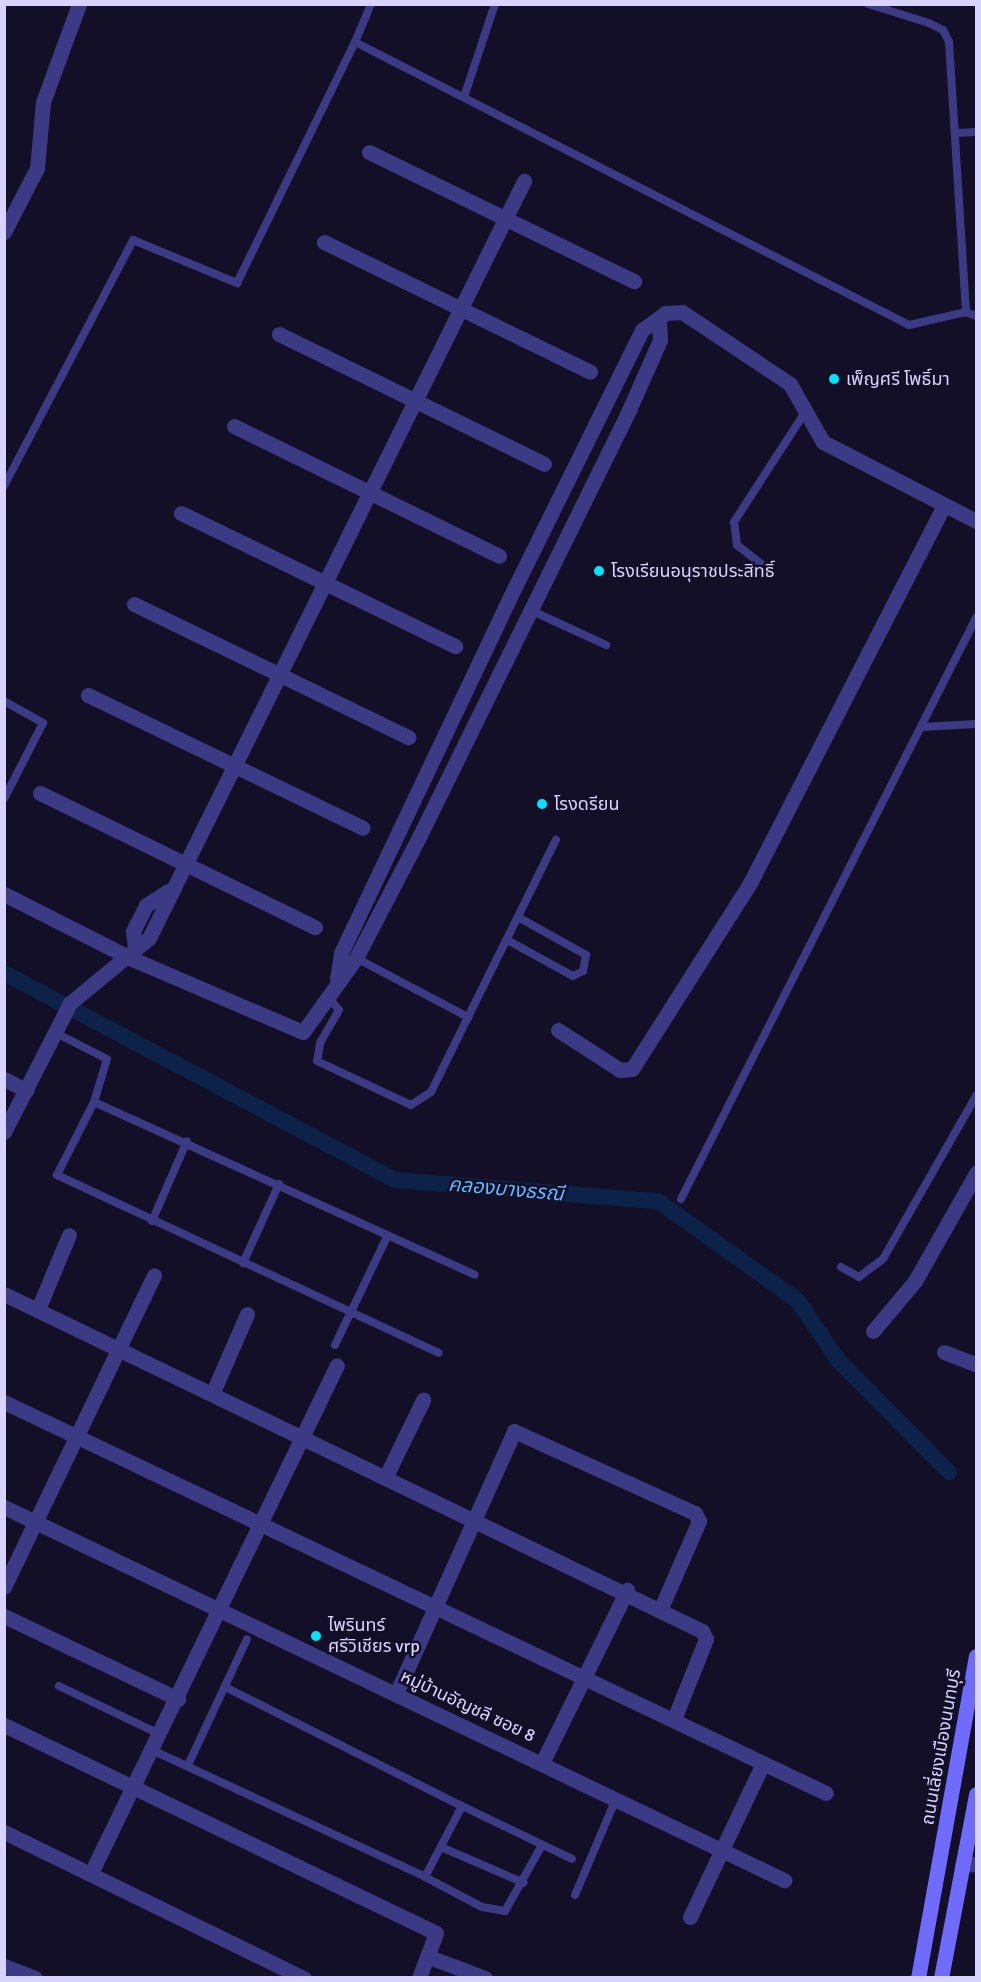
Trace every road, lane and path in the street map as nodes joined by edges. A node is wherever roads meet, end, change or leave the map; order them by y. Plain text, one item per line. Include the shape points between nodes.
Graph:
1 (79, 4) edge
2 (371, 4) edge
3 (495, 4) edge
4 (868, 4) edge
5 (355, 42) junction
6 (465, 94) junction
7 (976, 132) edge
8 (956, 133) junction
9 (369, 152) dead end
10 (524, 181) dead end
11 (506, 218) junction
12 (4, 232) edge
13 (324, 242) dead end
14 (634, 281) dead end
15 (461, 309) junction
16 (966, 312) junction
17 (976, 316) edge
18 (658, 323) junction
19 (279, 334) dead end
20 (590, 372) dead end
21 (415, 400) junction
22 (804, 414) junction
23 (234, 426) dead end
24 (544, 464) dead end
25 (4, 486) edge
26 (370, 492) junction
27 (943, 508) junction
28 (181, 513) dead end
29 (976, 521) edge
30 (499, 556) dead end
31 (769, 570) dead end
32 (325, 583) junction
33 (509, 599) junction
34 (134, 604) dead end
35 (530, 610) junction
36 (976, 618) edge
37 (606, 645) dead end
38 (455, 646) dead end
39 (280, 675) junction
40 (88, 695) dead end
41 (4, 701) edge
42 (976, 724) edge
43 (921, 727) junction
44 (408, 737) dead end
45 (233, 765) junction
46 (40, 793) dead end
47 (414, 798) junction
48 (4, 799) edge
49 (433, 809) junction
50 (363, 828) dead end
51 (556, 840) dead end
52 (187, 864) junction
53 (4, 894) edge
54 (518, 917) junction
55 (315, 927) dead end
56 (507, 940) junction
57 (133, 953) junction
58 (356, 958) junction
59 (337, 979) junction
60 (327, 996) junction
61 (468, 1017) junction
62 (558, 1030) dead end
63 (53, 1032) junction
64 (4, 1079) edge
65 (26, 1090) junction
66 (976, 1096) edge
67 (94, 1102) junction
68 (4, 1131) edge
69 (187, 1141) junction
70 (975, 1178) edge
71 (279, 1184) junction
72 (681, 1199) dead end
73 (152, 1221) junction
74 (69, 1235) dead end
75 (388, 1235) junction
76 (243, 1263) junction
77 (841, 1267) dead end
78 (154, 1275) dead end
79 (475, 1275) dead end
80 (4, 1294) edge
81 (38, 1309) junction
82 (350, 1313) junction
83 (246, 1314) dead end
84 (873, 1331) dead end
85 (335, 1345) dead end
86 (121, 1349) junction
87 (944, 1352) dead end
88 (438, 1353) dead end
89 (976, 1364) edge
90 (337, 1365) dead end
91 (213, 1392) junction
92 (423, 1400) dead end
93 (4, 1402) edge
94 (78, 1436) junction
95 (304, 1436) junction
96 (386, 1476) junction
97 (4, 1507) edge
98 (475, 1519) junction
99 (36, 1522) junction
100 (261, 1524) junction
101 (4, 1587) edge
102 (627, 1590) junction
103 (438, 1608) junction
104 (662, 1608) junction
105 (219, 1609) junction
106 (4, 1616) edge
107 (247, 1640) dead end
108 (976, 1656) edge
109 (582, 1676) junction
110 (59, 1686) dead end
111 (225, 1687) junction
112 (396, 1694) junction
113 (178, 1699) junction
114 (674, 1719) junction
115 (4, 1725) edge
116 (159, 1734) junction
117 (152, 1750) junction
118 (542, 1763) junction
119 (763, 1763) junction
120 (188, 1765) junction
121 (135, 1790) junction
122 (826, 1793) dead end
123 (976, 1794) edge
124 (616, 1799) junction
125 (462, 1806) junction
126 (4, 1832) edge
127 (943, 1844) junction
128 (542, 1845) junction
129 (441, 1847) junction
130 (723, 1850) junction
131 (572, 1859) dead end
132 (969, 1865) edge
133 (91, 1873) junction
134 (425, 1877) junction
135 (784, 1880) dead end
136 (524, 1883) junction
137 (574, 1895) dead end
138 (690, 1917) dead end
139 (429, 1958) junction
140 (4, 1966) edge
141 (35, 1977) edge
142 (304, 1977) edge
143 (419, 1977) edge
144 (485, 1977) edge
145 (918, 1977) edge
146 (941, 1977) edge

1 - 12 street via 45,95 37,168
2 - 5 lane
3 - 6 lane
4 - 8 lane via 943,30 949,42
5 - 6 lane
5 - 25 lane via 237,283 133,240
6 - 16 lane via 909,325
7 - 8 lane
8 - 16 lane
9 - 11 street
10 - 11 street
11 - 14 street
11 - 15 street
13 - 15 street
15 - 20 street
15 - 21 street
16 - 17 lane
18 - 22 street via 664,313 682,312 790,384
18 - 33 street via 642,330
18 - 35 street via 660,340 629,410
19 - 21 street
21 - 24 street
21 - 26 street
22 - 27 street via 823,442
22 - 31 lane via 734,522 737,545
23 - 26 street
26 - 30 street
26 - 32 street
27 - 29 street
27 - 62 street via 750,883 632,1069 620,1070
28 - 32 street
32 - 38 street
32 - 39 street
33 - 35 street
33 - 47 street
34 - 39 street
35 - 37 lane
35 - 49 street
36 - 43 lane
39 - 44 street
39 - 45 street
40 - 45 street
41 - 48 lane via 43,723
42 - 43 lane
43 - 72 lane
45 - 50 street
45 - 52 street
46 - 52 street
47 - 49 street
47 - 59 street via 341,953
49 - 58 street
51 - 54 lane
52 - 55 street
52 - 57 street via 168,891 146,905 133,931
53 - 57 street
54 - 56 lane
54 - 56 lane via 586,955 583,970 573,976
56 - 61 lane
57 - 60 street via 297,1034 313,1023
57 - 63 street via 70,1003
58 - 59 street
58 - 61 lane
59 - 60 street
60 - 61 lane via 339,1010 320,1043 317,1061 411,1105 431,1092
63 - 65 street
63 - 67 lane via 105,1054 107,1064
64 - 65 street
65 - 68 street
66 - 77 lane via 884,1260 860,1277
67 - 69 lane
67 - 73 lane via 57,1175
69 - 71 lane
69 - 73 lane
70 - 84 street via 915,1281
71 - 75 lane
71 - 76 lane
73 - 76 lane
74 - 81 street
75 - 79 lane
75 - 82 lane
76 - 82 lane
78 - 86 street
80 - 81 street
81 - 86 street
82 - 85 lane
82 - 88 lane
83 - 91 street
86 - 91 street
86 - 94 street
87 - 89 street
90 - 95 street
91 - 95 street
92 - 96 street
93 - 94 street
94 - 99 street
94 - 100 street
95 - 96 street
95 - 100 street
96 - 98 street
97 - 99 street, หมู่บ้านอัญชลี ซอย 8
98 - 102 street
98 - 103 street
98 - 104 street via 514,1431 687,1508 699,1521
99 - 101 street
99 - 105 street, หมู่บ้านอัญชลี ซอย 8
100 - 103 street
100 - 105 street
102 - 104 street
102 - 109 street
103 - 109 street
103 - 112 street
104 - 114 street via 706,1634
105 - 112 street, หมู่บ้านอัญชลี ซอย 8
105 - 113 street
106 - 113 street
107 - 111 lane
108 - 127 main road, ถนนเลี่ยงเมืองนนทบุรี
109 - 114 street
109 - 118 street
110 - 116 lane
111 - 120 lane
111 - 125 lane
112 - 118 street, หมู่บ้านอัญชลี ซอย 8
113 - 116 street
114 - 119 street
115 - 121 street
116 - 117 street
117 - 120 lane
117 - 121 street
118 - 124 street, หมู่บ้านอัญชลี ซอย 8
119 - 122 street
119 - 130 street
120 - 134 lane
121 - 133 street
121 - 139 street via 436,1933
123 - 132 main road
124 - 130 street, หมู่บ้านอัญชลี ซอย 8
124 - 137 lane
125 - 128 lane
125 - 129 lane
126 - 133 street
127 - 132 main road, ถนนเลี่ยงเมืองนนทบุรี
127 - 145 main road, ถนนเลี่ยงเมืองนนทบุรี
128 - 131 lane
128 - 136 lane
129 - 134 lane
129 - 136 lane
130 - 135 street, หมู่บ้านอัญชลี ซอย 8
130 - 138 street
132 - 146 main road
133 - 142 street
134 - 136 lane via 496,1912 512,1908
139 - 143 street
139 - 144 street
140 - 141 street

